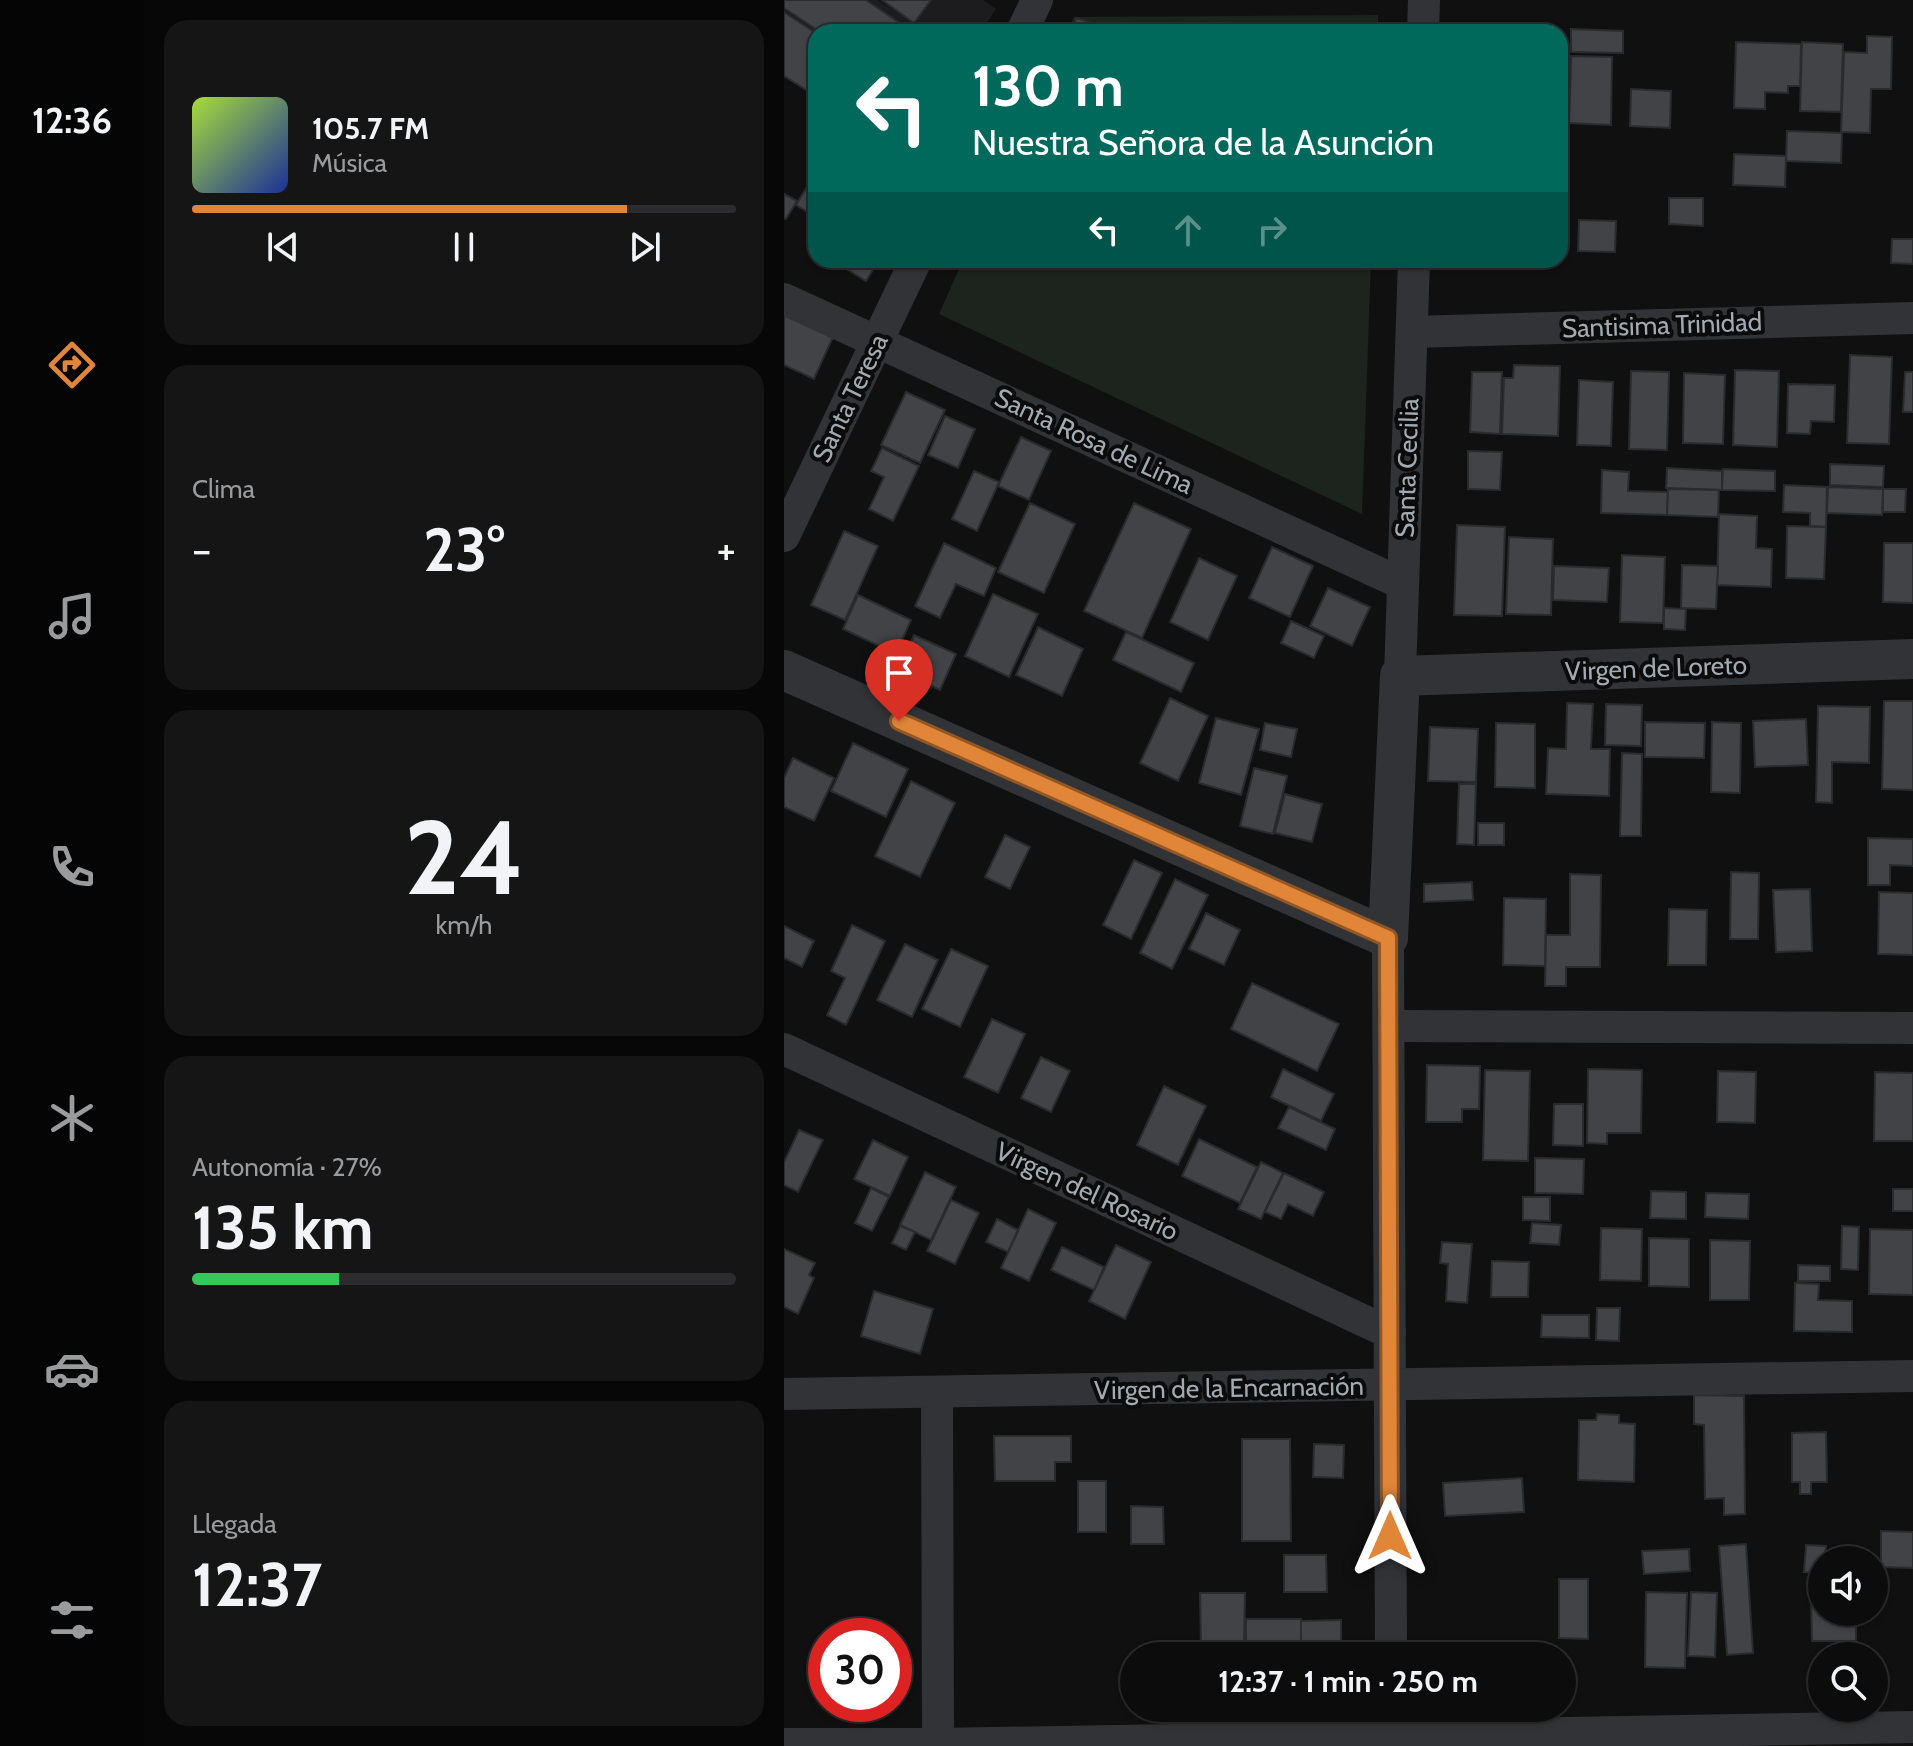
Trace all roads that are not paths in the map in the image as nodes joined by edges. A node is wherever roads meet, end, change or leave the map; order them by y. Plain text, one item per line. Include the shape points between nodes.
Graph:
1 (1037, 0) edge
2 (1424, 0) edge
3 (1026, 24) edge
4 (1423, 24) edge
5 (912, 268) edge
6 (1414, 268) edge
7 (784, 299) edge
8 (1913, 318) edge
9 (1412, 332) junction
10 (878, 342) junction
11 (784, 536) edge
12 (1403, 584) junction
13 (1913, 659) edge
14 (784, 670) edge
15 (1400, 676) junction
16 (1388, 938) junction
17 (1389, 1026) junction
18 (1913, 1028) edge
19 (784, 1049) edge
20 (1390, 1333) junction
21 (1913, 1376) edge
22 (1390, 1386) junction
23 (937, 1392) junction
24 (784, 1394) edge
25 (1391, 1642) edge
26 (1391, 1722) edge
27 (1913, 1727) edge
28 (1724, 1738) edge
29 (784, 1744) edge
30 (938, 1745) edge

1 - 3 street
2 - 4 street
5 - 10 street, Santa Teresa
6 - 9 street, Santa Cecilia
7 - 10 street, Santa Rosa de Lima
8 - 9 street, Santisima Trinidad
9 - 12 street, Santa Cecilia
10 - 11 street, Santa Teresa
10 - 12 street, Santa Rosa de Lima
12 - 15 street, Santa Cecilia
13 - 15 street, Virgen de Loreto
14 - 16 street
15 - 16 street
16 - 17 street
17 - 18 street
17 - 20 street
19 - 20 street, Virgen del Rosario
20 - 22 street
21 - 22 street, Virgen de la Encarnación
22 - 23 street, Virgen de la Encarnación
22 - 25 street
23 - 24 street, Virgen de la Encarnación
23 - 30 street
26 - 28 street
26 - 30 street
27 - 28 street
29 - 30 street

